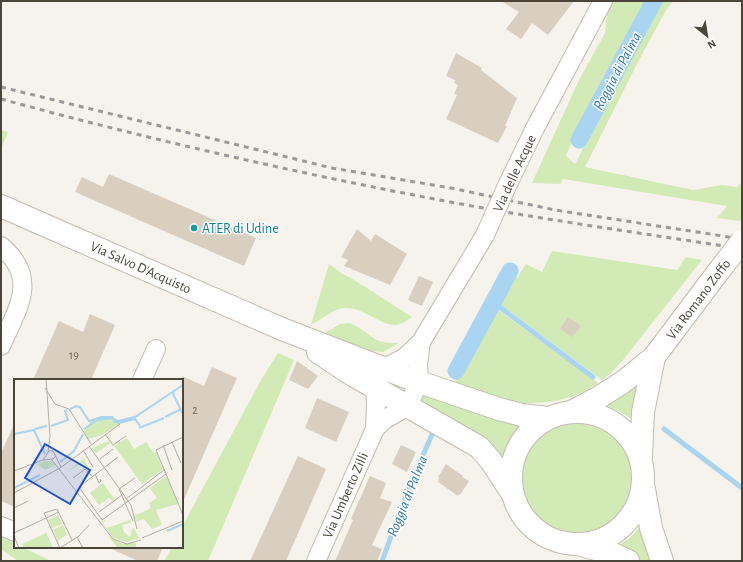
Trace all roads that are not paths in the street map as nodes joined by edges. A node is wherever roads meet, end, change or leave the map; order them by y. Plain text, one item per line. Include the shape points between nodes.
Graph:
1 (603, 1) edge
2 (1, 206) edge
3 (742, 241) edge
4 (1, 246) edge
5 (282, 329) junction
6 (422, 342) junction
7 (1, 346) edge
8 (156, 349) dead end
9 (654, 357) junction
10 (384, 368) junction
11 (142, 379) edge
12 (419, 382) junction
13 (375, 388) junction
14 (408, 406) junction
15 (573, 412) junction
16 (548, 418) junction
17 (375, 429) junction
18 (641, 460) junction
19 (643, 485) junction
20 (513, 495) junction
21 (1, 526) edge
22 (14, 532) edge
23 (576, 544) junction
24 (316, 561) edge
25 (628, 561) edge
26 (662, 561) edge

1 - 6 street, Via delle Acque, bridge via 535,128 485,236
2 - 5 street, Via Salvo D'Acquisto
3 - 9 street, Via Romano Zoffo, bridge
4 - 7 street via 18,266 24,287
5 - 10 street, Via Salvo D'Acquisto
5 - 13 street, Via Salvo D'Acquisto
6 - 10 street, Via delle Acque via 404,358
6 - 12 street, Via delle Acque via 418,364
8 - 11 street
9 - 15 street, Via Romano Zoffo via 623,382
9 - 18 street, Via Romano Zoffo via 643,412
10 - 12 street, Via Salvo D'Acquisto
10 - 13 street
12 - 14 street
12 - 16 street, Via Salvo D'Acquisto via 499,409
13 - 14 street, Via Salvo D'Acquisto
13 - 17 street, Via Umberto Zilli
14 - 17 street, Via Umberto Zilli via 384,420
14 - 20 street, Via Salvo D'Acquisto via 479,447
15 - 16 street
15 - 18 street via 586,412 610,420 630,437
16 - 20 street via 527,434 514,456 511,469
17 - 24 street, Via Umberto Zilli
18 - 19 street
19 - 23 street via 636,509 621,528 600,540
19 - 26 street via 651,528
20 - 23 street via 523,517 541,534 564,543
21 - 22 street
23 - 25 street via 611,553

